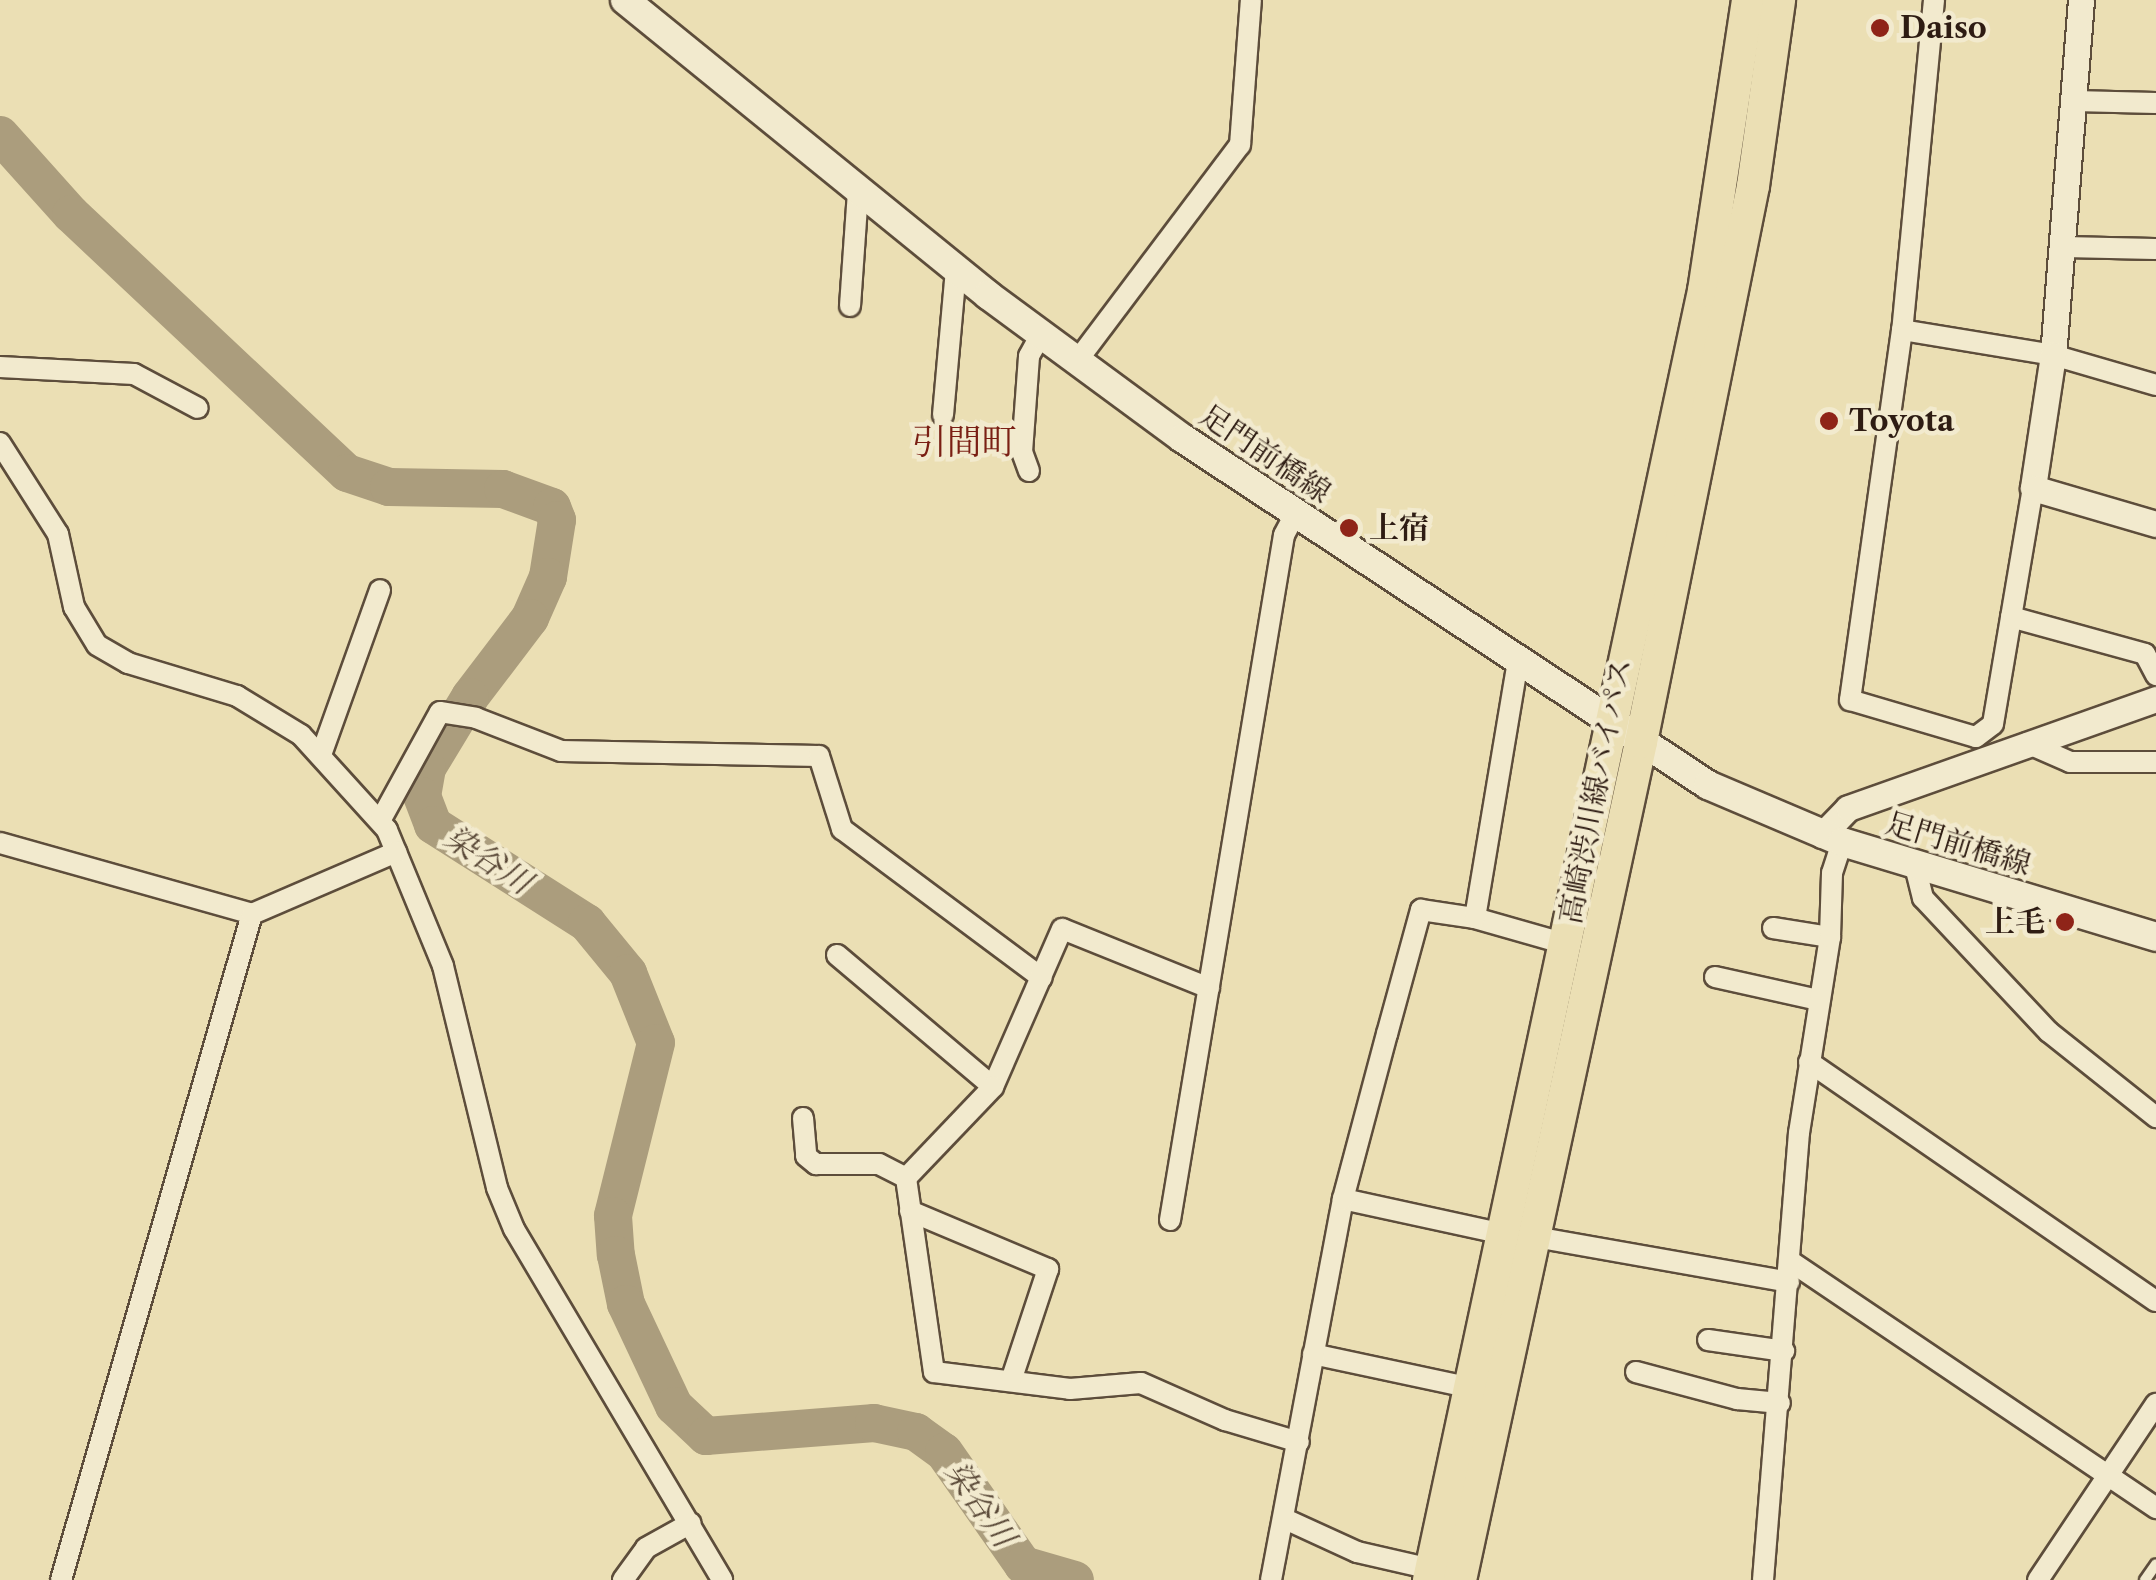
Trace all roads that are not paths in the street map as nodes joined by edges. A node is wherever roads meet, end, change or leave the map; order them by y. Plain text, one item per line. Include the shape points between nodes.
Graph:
1 (625, 0) edge
2 (1251, 0) edge
3 (1748, 0) edge
4 (1780, 0) edge
5 (1934, 0) edge
6 (2080, 0) edge
7 (2074, 100) junction
8 (2156, 103) edge
9 (858, 193) junction
10 (2063, 247) junction
11 (2156, 249) edge
12 (956, 270) junction
13 (850, 306) dead end
14 (1902, 330) junction
15 (1041, 334) junction
16 (2053, 355) junction
17 (1077, 361) junction
18 (0, 367) edge
19 (2156, 384) edge
20 (198, 408) dead end
21 (943, 415) dead end
22 (0, 443) edge
23 (1029, 471) dead end
24 (2032, 488) junction
25 (1294, 516) junction
26 (2156, 524) edge
27 (380, 590) dead end
28 (2011, 617) junction
29 (1518, 661) junction
30 (2156, 675) edge
31 (2156, 698) edge
32 (1608, 722) junction
33 (1641, 742) junction
34 (2028, 744) junction
35 (321, 756) junction
36 (2156, 762) edge
37 (380, 821) junction
38 (1832, 838) junction
39 (0, 843) edge
40 (396, 852) junction
41 (1915, 866) junction
42 (252, 914) junction
43 (1475, 918) junction
44 (1773, 928) dead end
45 (1830, 937) junction
46 (2156, 938) edge
47 (1566, 944) junction
48 (836, 955) dead end
49 (1715, 977) dead end
50 (1042, 978) junction
51 (1209, 988) junction
52 (1819, 1000) junction
53 (1808, 1062) junction
54 (993, 1087) junction
55 (2156, 1117) edge
56 (804, 1118) dead end
57 (906, 1178) junction
58 (1343, 1200) junction
59 (910, 1211) junction
60 (1170, 1220) dead end
61 (1520, 1236) junction
62 (1789, 1272) junction
63 (2156, 1301) edge
64 (1708, 1340) dead end
65 (1784, 1351) junction
66 (1313, 1354) junction
67 (1636, 1372) dead end
68 (1012, 1378) junction
69 (1471, 1388) junction
70 (1780, 1403) junction
71 (2156, 1404) edge
72 (1299, 1442) junction
73 (2109, 1476) junction
74 (2156, 1508) edge
75 (1284, 1519) junction
76 (691, 1523) junction
77 (2156, 1564) edge
78 (1440, 1576) edge
79 (61, 1580) edge
80 (623, 1580) edge
81 (722, 1580) edge
82 (1271, 1580) edge
83 (1763, 1580) edge
84 (2038, 1580) edge
85 (2145, 1580) edge

1 - 9 main road, 足門前橋線
2 - 17 street via 1240,145
3 - 32 main road, 高崎渋川線バイパス via 1714,237
4 - 33 main road, 高崎渋川線バイパス via 1753,186
5 - 14 street
6 - 7 street
7 - 8 street
7 - 10 street
9 - 12 main road, 足門前橋線
9 - 13 street
10 - 11 street
10 - 16 street
12 - 15 main road, 足門前橋線
12 - 21 street
14 - 16 street
14 - 28 street via 1850,700 1976,737 1993,724
15 - 17 main road, 足門前橋線
15 - 23 street via 1029,356 1022,452
16 - 19 street
16 - 24 street
17 - 25 main road, 足門前橋線
18 - 20 street via 134,374
22 - 35 street via 58,534 74,606 96,645 128,664 237,696 302,736
24 - 26 street
24 - 28 street
25 - 29 main road, 足門前橋線
25 - 51 street via 1284,535
27 - 35 street
28 - 30 street via 2145,654
29 - 32 main road, 足門前橋線
29 - 43 street
31 - 34 street
32 - 33 main road, 足門前橋線
32 - 47 main road, 高崎渋川線バイパス
33 - 38 main road, 足門前橋線 via 1708,784
33 - 61 main road, 高崎渋川線バイパス
34 - 36 street via 2070,762
34 - 38 street via 1848,808
35 - 37 street
37 - 40 street
37 - 50 street via 440,712 476,718 561,752 820,756 842,829
38 - 41 main road, 足門前橋線
38 - 45 street
39 - 42 street
40 - 42 street
40 - 76 street via 444,966 514,1230
41 - 46 main road, 足門前橋線
41 - 55 street via 1923,898 2048,1032
42 - 79 street
43 - 47 street
43 - 58 street via 1422,910
44 - 45 street
45 - 52 street
47 - 61 main road, 高崎渋川線バイパス
48 - 54 street
49 - 52 street
50 - 51 street via 1062,929
50 - 54 street
51 - 60 street
52 - 53 street
53 - 62 street
53 - 63 street
54 - 57 street
56 - 57 street via 806,1156 816,1164 879,1164
57 - 59 street
58 - 61 street
58 - 66 street
59 - 68 street via 934,1372
59 - 68 street via 1048,1269
61 - 62 street
61 - 69 main road, 高崎渋川線バイパス
61 - 78 main road, 高崎渋川線バイパス
62 - 65 street
62 - 73 street
64 - 65 street
65 - 70 street
66 - 69 street
66 - 72 street
67 - 70 street via 1737,1399
68 - 72 street via 1070,1389 1141,1383 1225,1420
69 - 78 main road, 高崎渋川線バイパス
70 - 83 street
71 - 73 street
72 - 75 street
73 - 74 street
73 - 84 street
75 - 78 street via 1358,1552
75 - 82 street
76 - 80 street via 646,1548
76 - 81 street
77 - 85 lane

